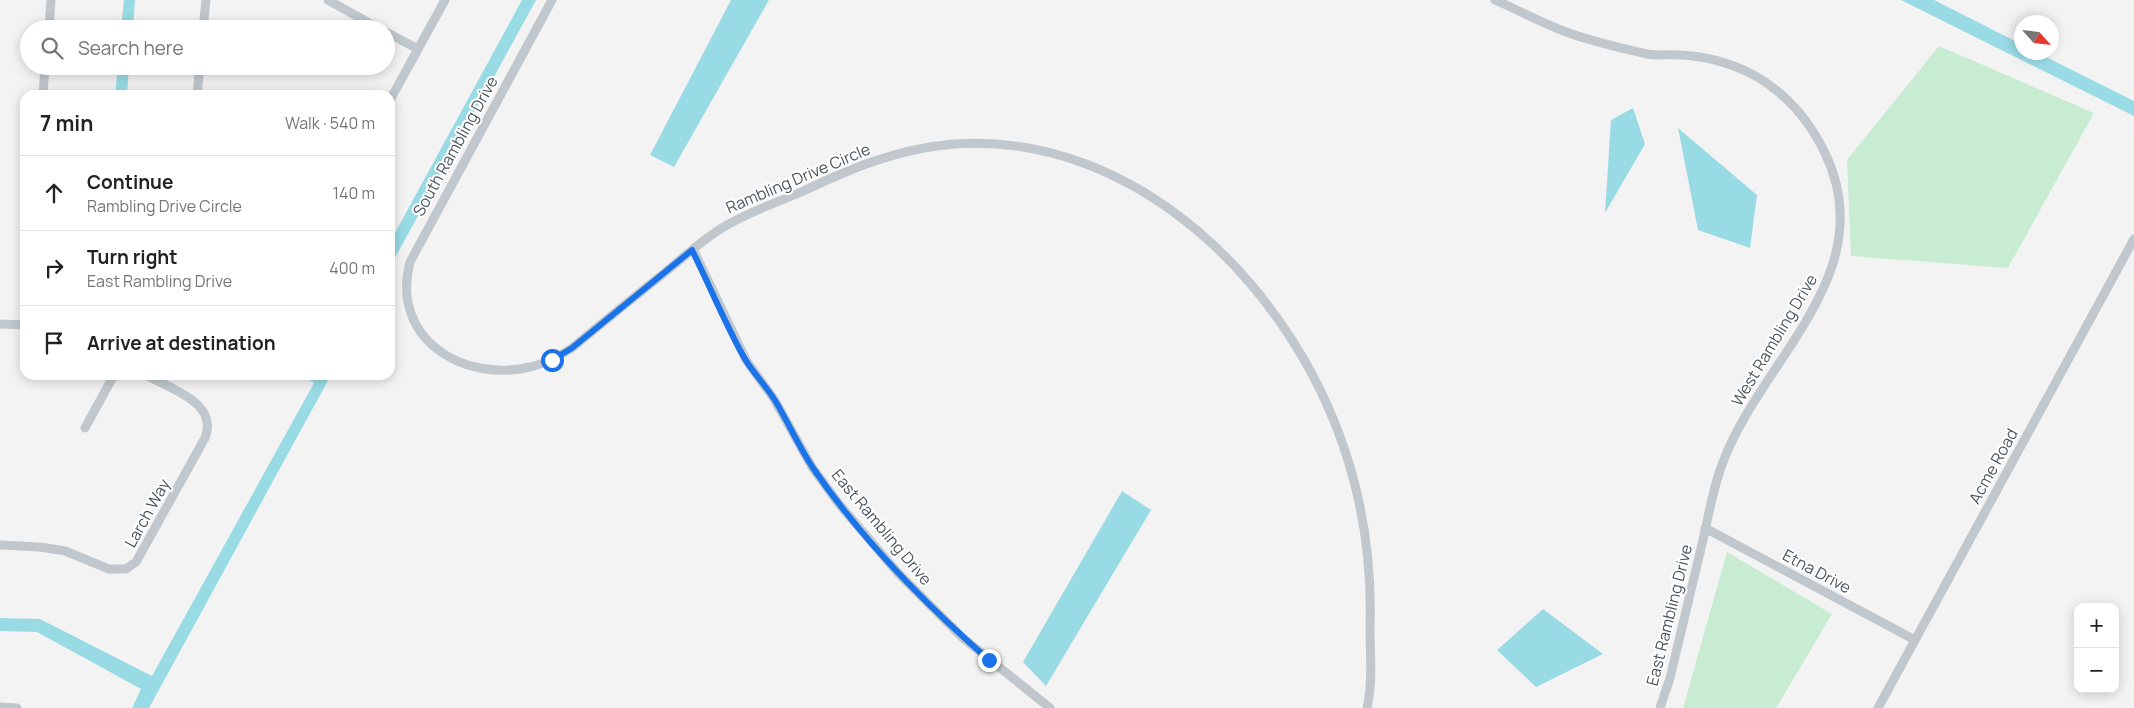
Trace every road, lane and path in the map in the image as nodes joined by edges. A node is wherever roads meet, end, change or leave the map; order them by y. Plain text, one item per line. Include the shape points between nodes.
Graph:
1 (51, 0) edge
2 (206, 0) edge
3 (328, 0) edge
4 (445, 0) edge
5 (552, 0) edge
6 (1495, 0) edge
7 (50, 20) edge
8 (204, 20) edge
9 (364, 20) edge
10 (395, 37) edge
11 (418, 50) junction
12 (44, 75) edge
13 (199, 75) edge
14 (43, 90) edge
15 (198, 90) edge
16 (395, 91) edge
17 (2134, 239) edge
18 (692, 250) junction
19 (410, 312) joint
20 (0, 324) edge
21 (20, 325) edge
22 (111, 380) edge
23 (155, 380) edge
24 (85, 428) dead end
25 (1705, 528) junction
26 (0, 545) edge
27 (1915, 640) junction
28 (0, 707) edge
29 (17, 708) edge
30 (1050, 708) edge
31 (1367, 708) edge
32 (1660, 708) edge
33 (1878, 708) edge

1 - 7 street
2 - 8 street
3 - 9 street
4 - 11 street
5 - 19 street, South Rambling Drive via 414,251 406,281
6 - 25 street, West Rambling Drive via 1581,37 1650,55 1714,60 1753,74 1794,106 1828,157 1840,217 1832,271 1816,304 1729,447
10 - 11 street
11 - 16 street
12 - 14 street
13 - 15 street
17 - 27 street, Acme Road
18 - 19 street, Rambling Drive Circle via 572,348 530,368 484,369 448,357 424,338
18 - 30 street, East Rambling Drive via 746,360 839,504 898,573 963,638
18 - 31 street, Rambling Drive Circle via 726,225 759,208 858,165 903,152 950,145 990,142 1067,158 1118,178 1165,205 1227,257 1268,305 1304,358 1333,419 1354,479 1370,573 1372,668
20 - 21 street
22 - 24 street
23 - 26 street, Larch Way via 197,403 206,413 208,426 205,438 136,562 126,569 109,569 65,551 40,546
25 - 27 street, Etna Drive
25 - 32 street, East Rambling Drive
27 - 33 street, Acme Road
28 - 29 street

